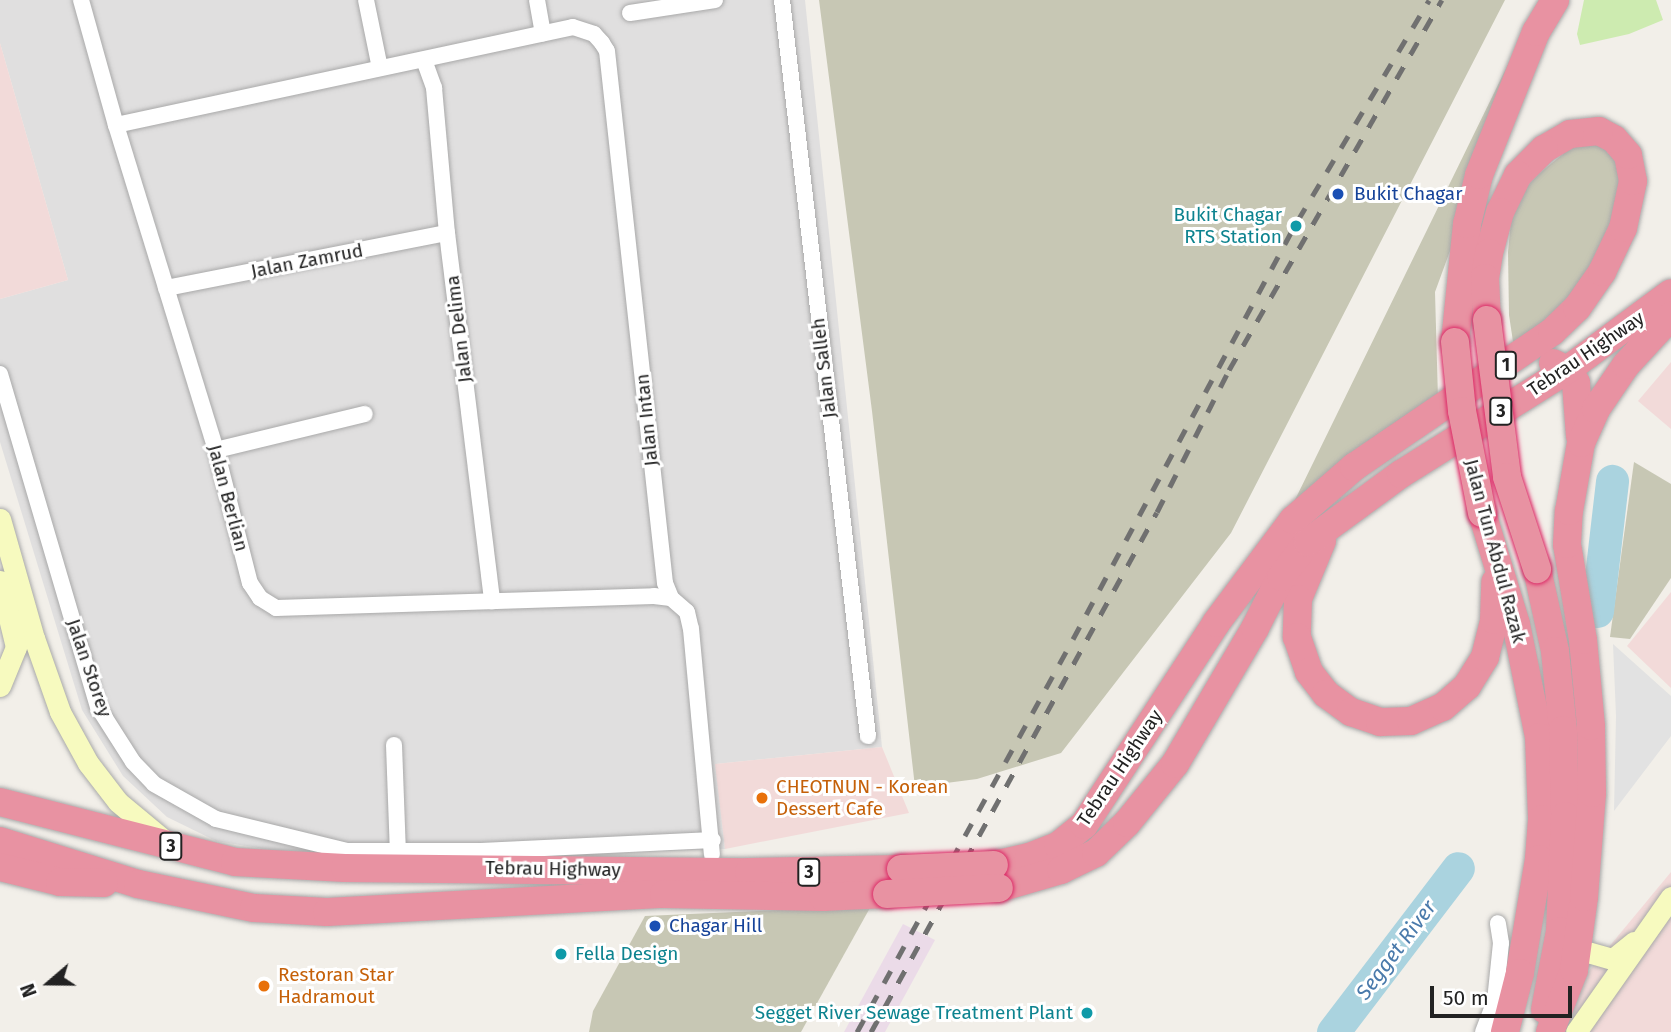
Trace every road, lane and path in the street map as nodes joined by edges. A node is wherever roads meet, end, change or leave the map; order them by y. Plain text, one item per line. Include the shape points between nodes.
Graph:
1 (81, 0) edge
2 (366, 0) edge
3 (537, 0) edge
4 (715, 0) edge
5 (782, 0) edge
6 (1555, 0) edge
7 (630, 13) dead end
8 (543, 33) junction
9 (424, 60) junction
10 (380, 68) junction
11 (116, 125) junction
12 (447, 233) junction
13 (166, 288) junction
14 (1671, 293) edge
15 (1671, 316) edge
16 (1487, 320) joint
17 (1502, 367) junction
18 (1567, 370) junction
19 (0, 374) edge
20 (365, 414) dead end
21 (1581, 443) junction
22 (216, 450) junction
23 (0, 519) edge
24 (1329, 526) junction
25 (1496, 567) junction
26 (0, 581) edge
27 (671, 598) junction
28 (492, 601) junction
29 (1216, 623) joint
30 (0, 686) edge
31 (868, 736) dead end
32 (394, 744) dead end
33 (0, 802) edge
34 (0, 841) edge
35 (171, 846) junction
36 (713, 847) junction
37 (398, 853) junction
38 (0, 867) edge
39 (582, 869) junction
40 (627, 870) junction
41 (997, 877) junction
42 (138, 884) junction
43 (1671, 897) edge
44 (582, 899) junction
45 (1498, 923) dead end
46 (1639, 939) junction
47 (1577, 949) junction
48 (1483, 1032) edge
49 (1505, 1032) edge
50 (1540, 1032) edge
51 (1550, 1032) edge
52 (1576, 1032) edge

1 - 11 street, Jalan Berlian
2 - 10 street
3 - 8 street
4 - 7 street
5 - 31 street, Jalan Salleh
6 - 25 highway, Jalan Tun Abdul Razak, bridge via 1532,41 1479,175 1466,224 1455,342 1462,411
8 - 9 street, Jalan Intan
8 - 27 street, Jalan Intan via 584,29 607,51 665,583
9 - 10 street, Jalan Intan
9 - 12 street, Jalan Delima via 434,88
10 - 11 street, Jalan Intan
11 - 13 street, Jalan Berlian
12 - 13 street, Jalan Zamrud
12 - 28 street, Jalan Delima
13 - 22 street, Jalan Berlian
14 - 18 highway, Tebrau Highway / 3
15 - 21 highway via 1626,365 1596,409
16 - 17 highway, Tebrau Highway / 1 via 1489,253 1500,212 1518,175 1544,149 1570,134 1599,131 1614,139 1628,155 1633,181 1619,240 1577,308
16 - 50 highway, Jalan Tun Abdul Razak / 1, bridge via 1507,477 1537,569 1555,650 1563,730 1560,932
17 - 18 highway via 1537,359
17 - 29 highway, Tebrau Highway / 1 via 1322,492 1271,545
18 - 21 highway via 1576,383
18 - 24 highway, Tebrau Highway / 3 via 1446,444
19 - 37 street, Jalan Storey via 91,685 99,707 133,762 154,784 216,819 347,851
20 - 22 street
21 - 47 highway via 1567,544 1583,640 1592,793
22 - 28 street, Jalan Berlian via 250,583 260,598 276,608
23 - 35 main road, Jalan Storey via 60,712 88,763 118,802
24 - 25 highway via 1298,598 1297,637 1308,672 1326,694 1351,712 1380,722 1411,721 1443,707 1467,686 1485,657
24 - 41 highway, Tebrau Highway / 3 via 1293,558 1175,764 1127,823 1096,853 1061,870
25 - 49 highway, Jalan Tun Abdul Razak via 1516,624 1539,737 1542,819 1534,906
26 - 30 main road via 16,647
27 - 28 street, Jalan Berlian
27 - 36 street, Jalan Intan via 687,612 691,629
29 - 41 highway, Tebrau Highway / 3 via 1084,825 1058,846
32 - 37 street
33 - 35 highway, Tebrau Highway / 3
34 - 42 highway, Tebrau Highway / 3
35 - 39 highway, Tebrau Highway / 3 via 235,862 345,869
36 - 37 street, Jalan Storey
36 - 40 highway
38 - 42 highway via 61,882
39 - 40 highway, Tebrau Highway / 3
39 - 44 highway via 592,876 593,883
40 - 41 highway, Tebrau Highway / 3, bridge via 901,869
41 - 44 highway, Tebrau Highway / 3, bridge via 887,894 664,894
42 - 44 highway, Tebrau Highway / 3 via 254,908 327,912
43 - 46 main road
45 - 48 street via 1501,943 1495,1001
46 - 47 main road via 1613,958
46 - 52 main road via 1632,956
47 - 51 highway via 1574,970

